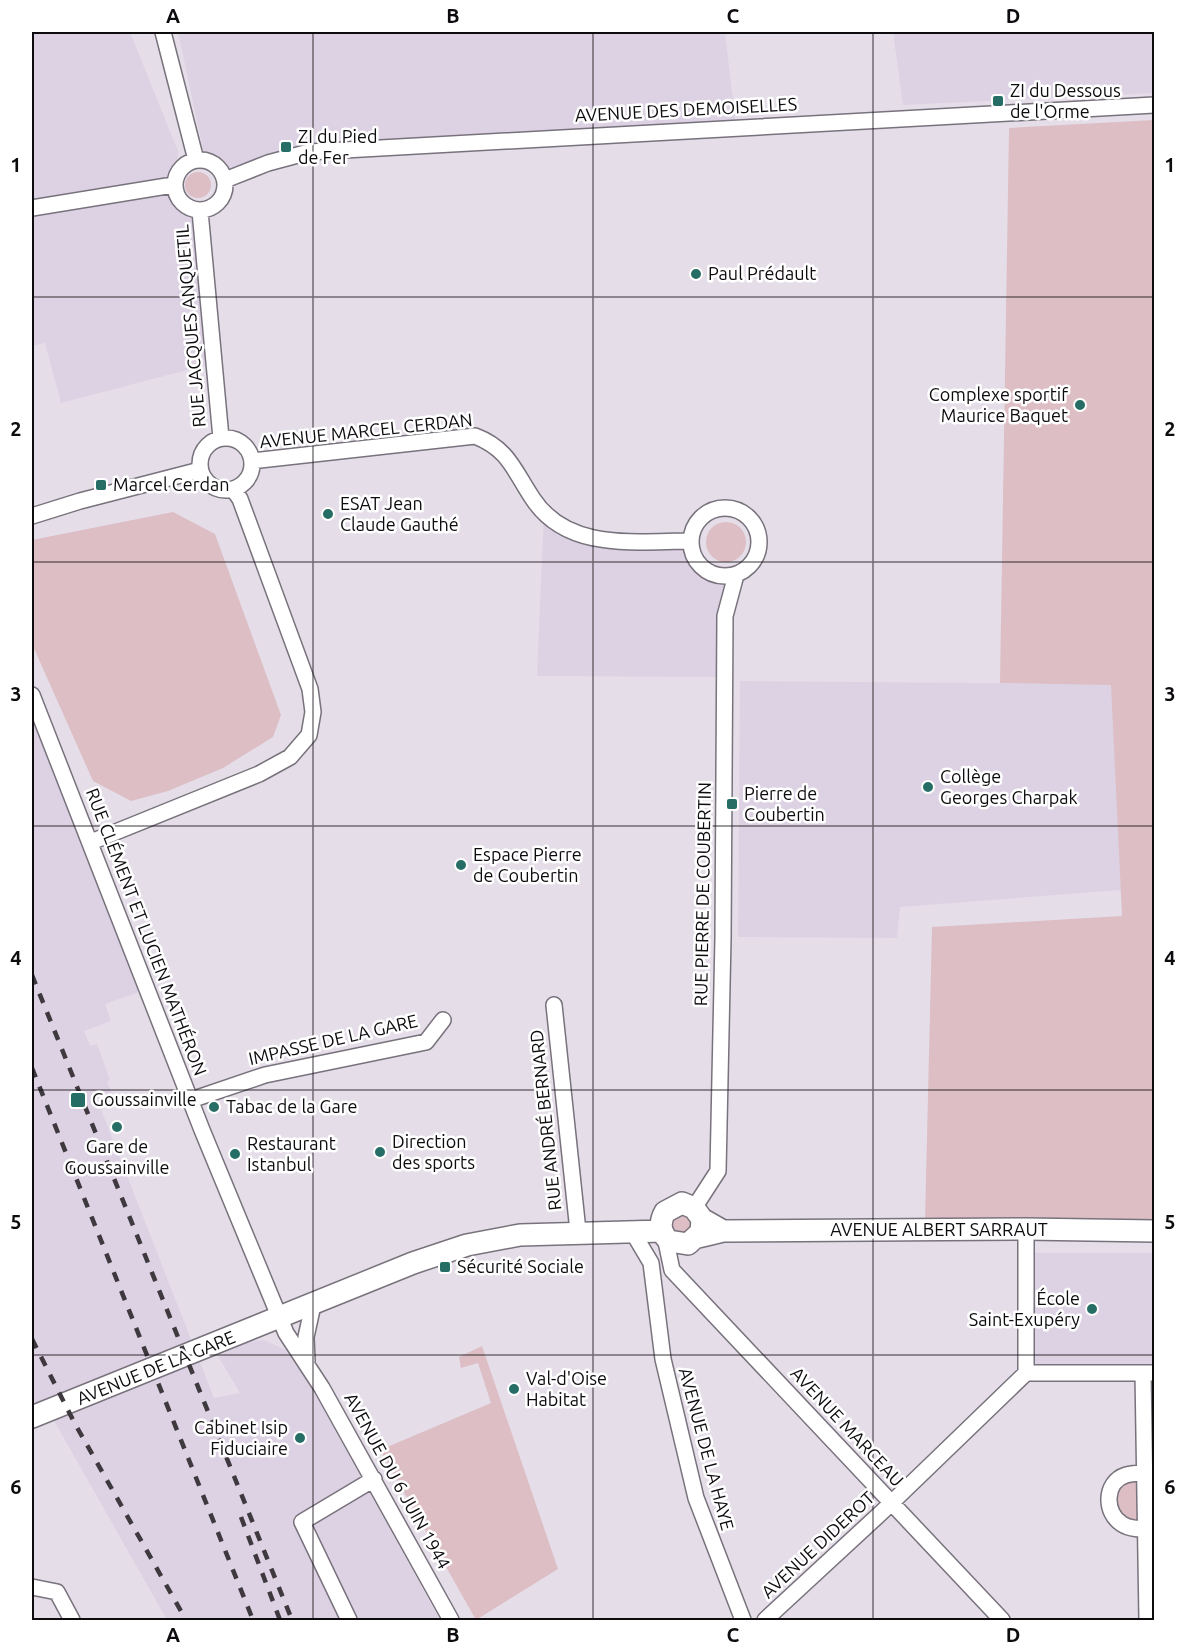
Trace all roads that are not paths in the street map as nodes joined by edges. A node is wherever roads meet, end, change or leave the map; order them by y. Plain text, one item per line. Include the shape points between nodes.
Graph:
1 (163, 32) edge
2 (1155, 105) edge
3 (196, 160) junction
4 (225, 180) junction
5 (173, 185) junction
6 (32, 208) edge
7 (200, 210) junction
8 (221, 438) junction
9 (252, 461) junction
10 (200, 470) junction
11 (233, 489) junction
12 (32, 516) edge
13 (692, 541) junction
14 (736, 575) junction
15 (32, 695) edge
16 (91, 842) junction
17 (554, 1005) dead end
18 (442, 1020) dead end
19 (191, 1100) junction
20 (1026, 1229) junction
21 (578, 1231) junction
22 (632, 1231) junction
23 (1155, 1231) edge
24 (680, 1238) junction
25 (655, 1281) junction
26 (313, 1305) junction
27 (279, 1317) junction
28 (307, 1361) junction
29 (1026, 1373) junction
30 (1149, 1373) edge
31 (32, 1417) edge
32 (1149, 1473) edge
33 (374, 1479) junction
34 (892, 1503) junction
35 (1150, 1529) edge
36 (32, 1587) edge
37 (996, 1618) edge
38 (72, 1620) edge
39 (349, 1620) edge
40 (452, 1620) edge
41 (743, 1620) edge
42 (765, 1620) edge
43 (1147, 1620) edge

1 - 3 street
2 - 4 street, AVENUE DES DEMOISELLES via 309,152
3 - 4 street via 214,163
3 - 5 street
4 - 7 street via 217,204
5 - 6 street
5 - 7 street via 185,206
7 - 8 street, RUE JACQUES ANQUETIL
8 - 9 street via 238,440
8 - 10 street via 206,446 199,461
9 - 11 street via 248,479
9 - 13 street, AVENUE MARCEL CERDAN via 475,436 502,450 534,501 570,531 598,540
10 - 11 street via 216,489
10 - 12 street
11 - 16 street via 310,689 313,712 309,735 290,757 259,774
13 - 14 street via 697,562 705,569 725,576
13 - 14 street via 698,522 715,510 744,514 752,522 759,542 753,562
14 - 24 street, RUE PIERRE DE COUBERTIN via 724,616 718,1171
15 - 16 street, RUE CLÉMENT ET LUCIEN MATHÉRON
16 - 19 street, RUE CLÉMENT ET LUCIEN MATHÉRON
17 - 21 street, RUE ANDRÉ BERNARD
18 - 19 street, IMPASSE DE LA GARE via 426,1042 265,1074
19 - 27 street, RUE CLÉMENT ET LUCIEN MATHÉRON
20 - 23 street, AVENUE ALBERT SARRAUT
20 - 24 street, AVENUE ALBERT SARRAUT via 723,1231
20 - 29 street
21 - 22 street, AVENUE ALBERT SARRAUT
21 - 26 street, AVENUE ALBERT SARRAUT via 520,1235 467,1245
22 - 24 street, AVENUE ALBERT SARRAUT
22 - 25 street, AVENUE DE LA HAYE via 651,1263
24 - 25 street
24 - 34 street, AVENUE MARCEAU
25 - 41 street, AVENUE DE LA HAYE via 663,1359 696,1498
26 - 27 street, AVENUE ALBERT SARRAUT
26 - 28 street via 306,1337
27 - 28 street, AVENUE DU 6 JUIN 1944 via 286,1334
27 - 31 street, AVENUE DE LA GARE
28 - 33 street, AVENUE DU 6 JUIN 1944
29 - 30 street
29 - 34 street, AVENUE DIDEROT
30 - 32 street
32 - 35 street
32 - 35 street via 1118,1479 1112,1486 1109,1502 1110,1510 1121,1523
33 - 39 street via 303,1522
33 - 40 street, AVENUE DU 6 JUIN 1944
34 - 37 street, AVENUE MARCEAU
34 - 42 street, AVENUE DIDEROT
35 - 43 street
36 - 38 street via 57,1592

